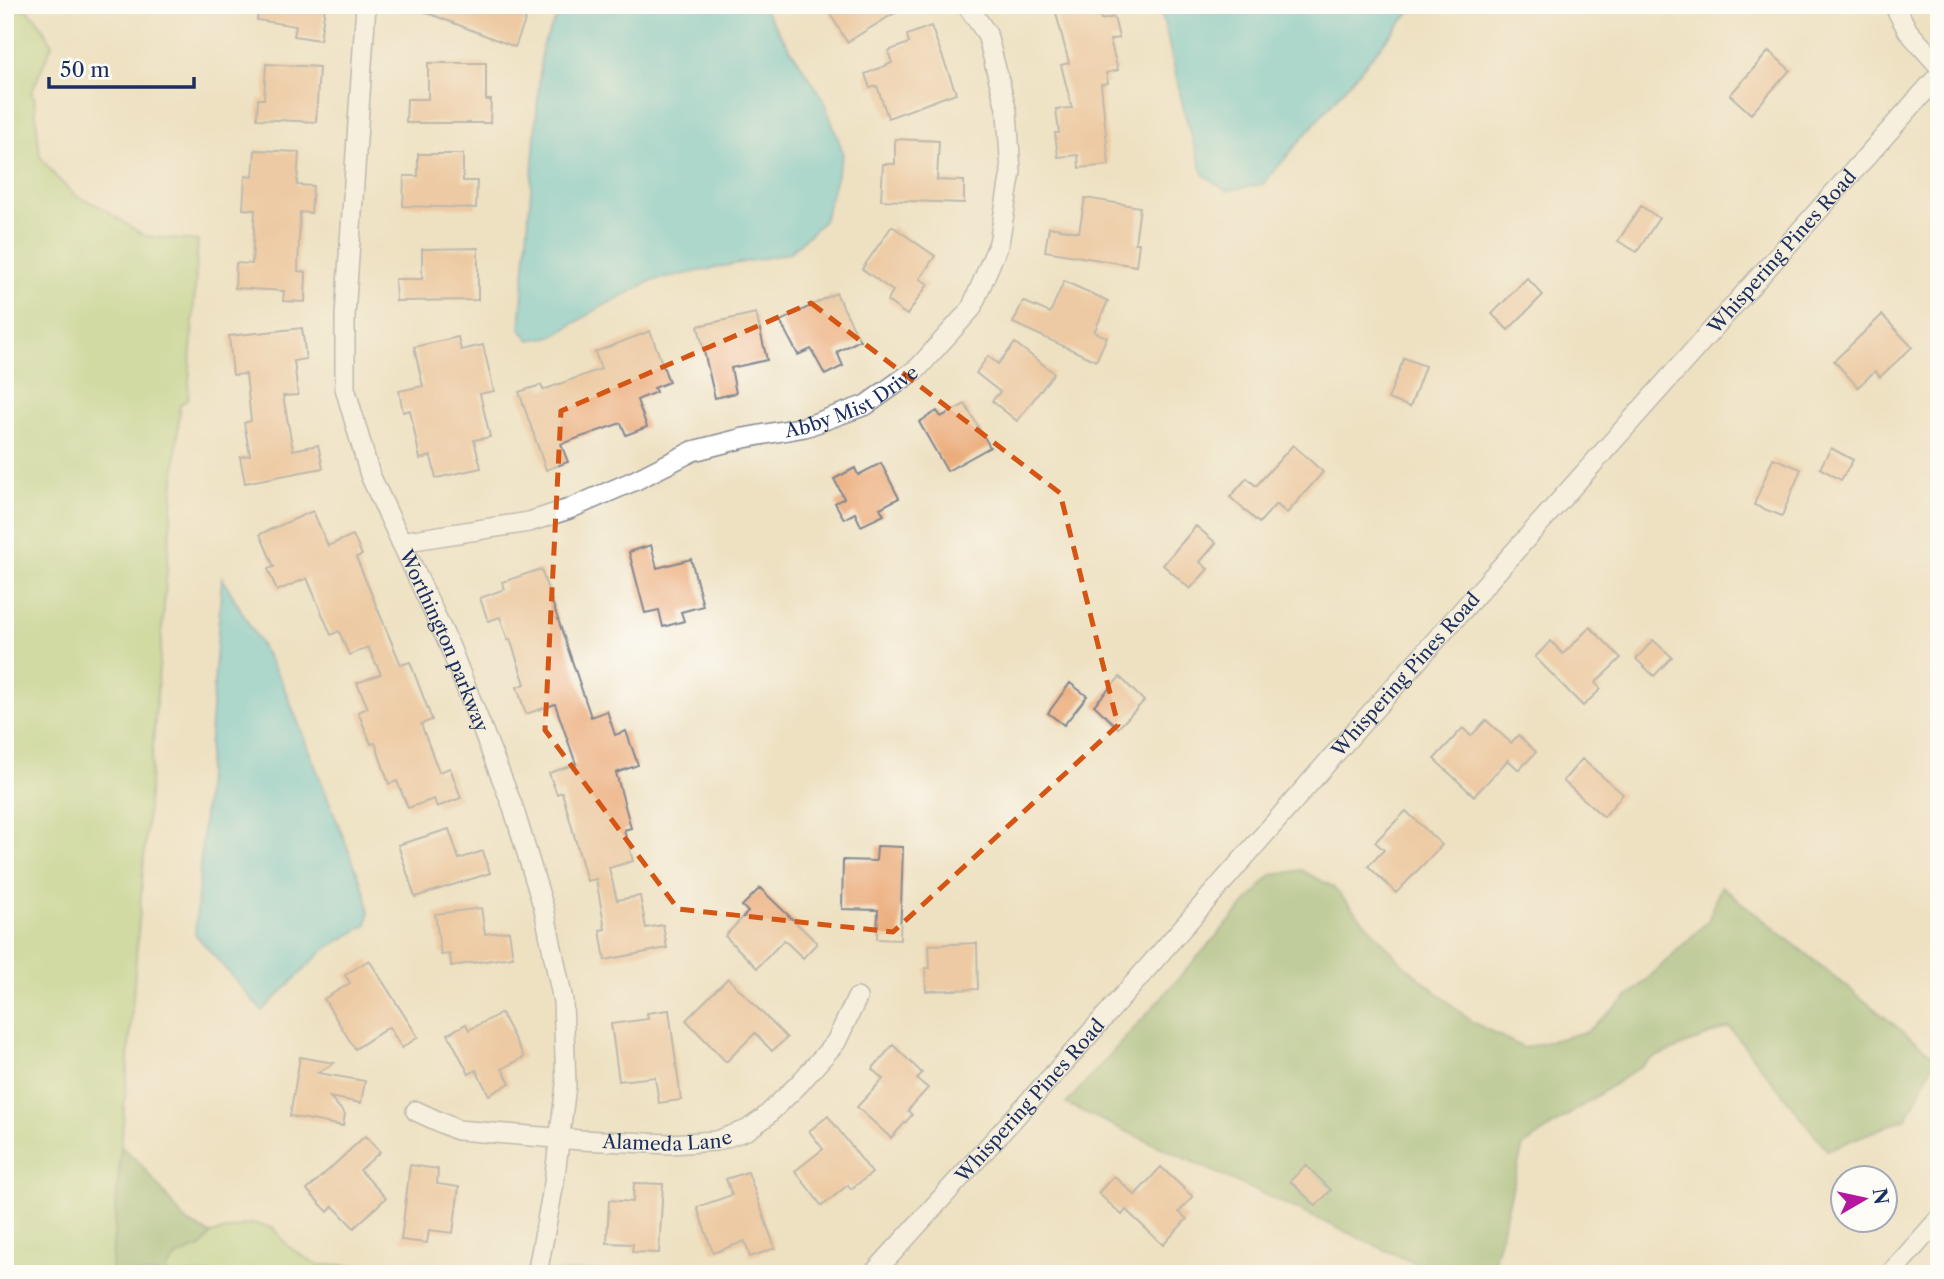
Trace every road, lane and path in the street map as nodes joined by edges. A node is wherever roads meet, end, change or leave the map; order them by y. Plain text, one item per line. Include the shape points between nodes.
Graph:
1 (366, 5) edge
2 (967, 5) edge
3 (1894, 5) edge
4 (1939, 66) edge
5 (1939, 75) edge
6 (401, 541) junction
7 (857, 998) dead end
8 (416, 1111) dead end
9 (559, 1139) junction
10 (1939, 1219) edge
11 (537, 1274) edge
12 (873, 1274) edge
13 (1890, 1274) edge

1 - 6 street, Worthington parkway via 345,316 345,388 370,475
2 - 6 street, Abby Mist Drive via 986,34 1007,112 1011,172 999,243 971,309 918,368 866,405 805,427 693,451 569,509 528,522
3 - 4 street via 1908,30
5 - 12 street, Whispering Pines Road
6 - 9 street, Worthington parkway via 450,647 513,807 544,909 564,1001 566,1085
7 - 9 street, Alameda Lane via 836,1042 799,1084 747,1130 716,1141 670,1144
8 - 9 street, Alameda Lane via 457,1130
9 - 11 street, Worthington parkway
10 - 13 street

